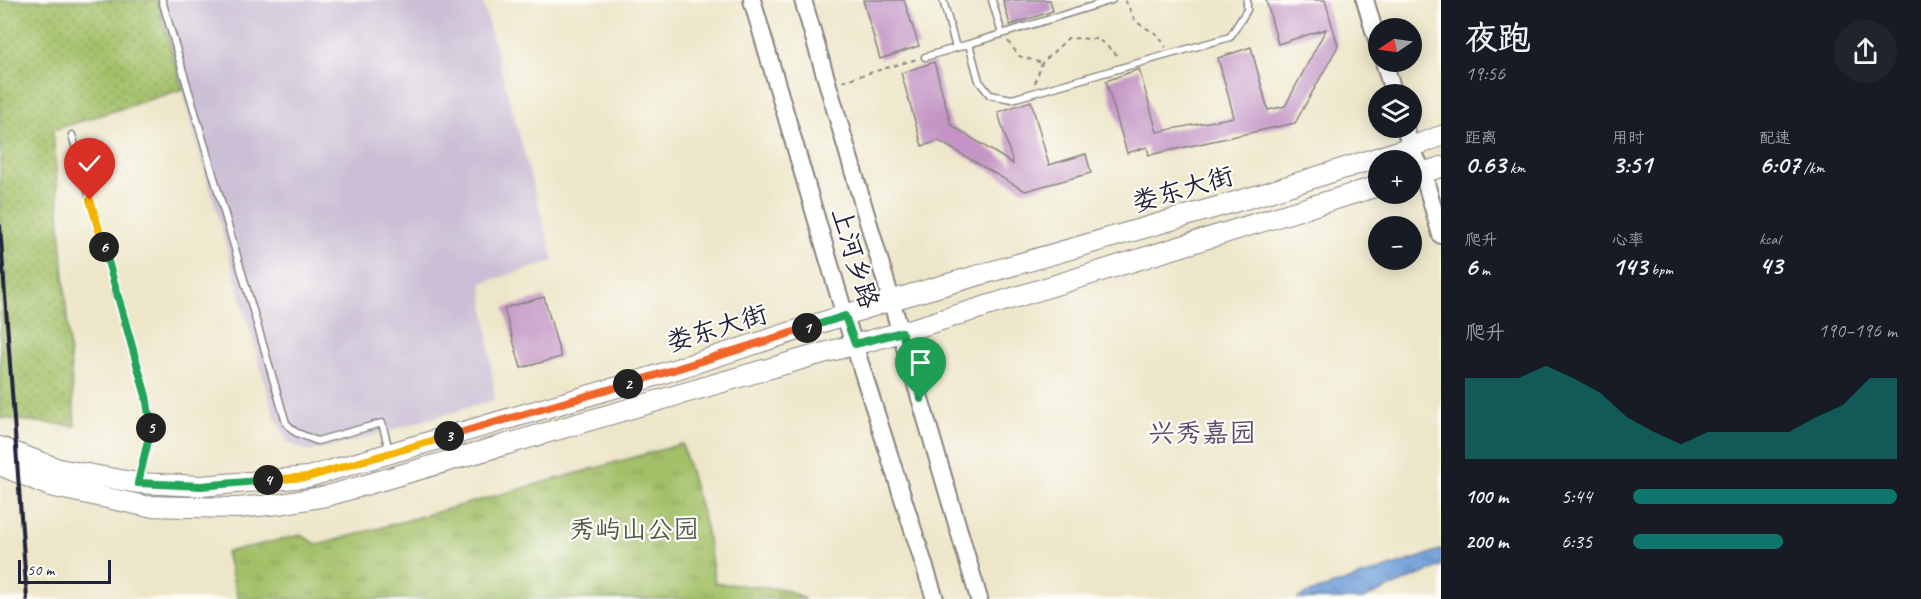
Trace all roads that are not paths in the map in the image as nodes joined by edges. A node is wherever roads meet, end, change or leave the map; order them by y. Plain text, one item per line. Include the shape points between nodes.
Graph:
1 (162, 0) edge
2 (752, 0) edge
3 (803, 0) edge
4 (943, 0) edge
5 (992, 0) edge
6 (1112, 0) edge
7 (1247, 0) edge
8 (1365, 0) edge
9 (1370, 18) edge
10 (1002, 34) junction
11 (969, 44) junction
12 (956, 48) junction
13 (925, 57) road end
14 (72, 135) dead end
15 (1441, 136) edge
16 (1408, 138) edge
17 (1411, 147) junction
18 (1425, 172) edge
19 (1368, 189) edge
20 (1441, 235) edge
21 (892, 300) junction
22 (845, 316) junction
23 (902, 332) junction
24 (855, 344) junction
25 (0, 447) edge
26 (390, 453) junction
27 (0, 465) edge
28 (138, 483) junction
29 (935, 599) edge
30 (979, 599) edge

1 - 26 lane via 286,423 295,432 317,441 382,423
2 - 22 main road, 上河乡路
3 - 21 main road, 上河乡路
4 - 12 lane
5 - 10 lane
6 - 10 lane
7 - 11 lane via 1247,10 1230,37 1012,99 990,95 979,81
8 - 9 main road
10 - 11 lane
11 - 12 lane
12 - 13 lane
14 - 28 lane via 146,396 151,429
15 - 17 main road, 娄东大街
16 - 17 main road
17 - 18 main road
17 - 21 main road, 娄东大街
18 - 20 main road
19 - 23 main road, 娄东大街
21 - 22 main road, 娄东大街
21 - 23 main road, 上河乡路
22 - 24 main road, 上河乡路
22 - 26 main road, 娄东大街
23 - 24 main road, 娄东大街
23 - 30 main road, 上河乡路
24 - 27 main road, 娄东大街 via 327,496 280,504 237,508 145,506 50,486
24 - 29 main road, 上河乡路
25 - 28 main road, 娄东大街 via 60,469
26 - 28 main road, 娄东大街 via 308,477 201,486

